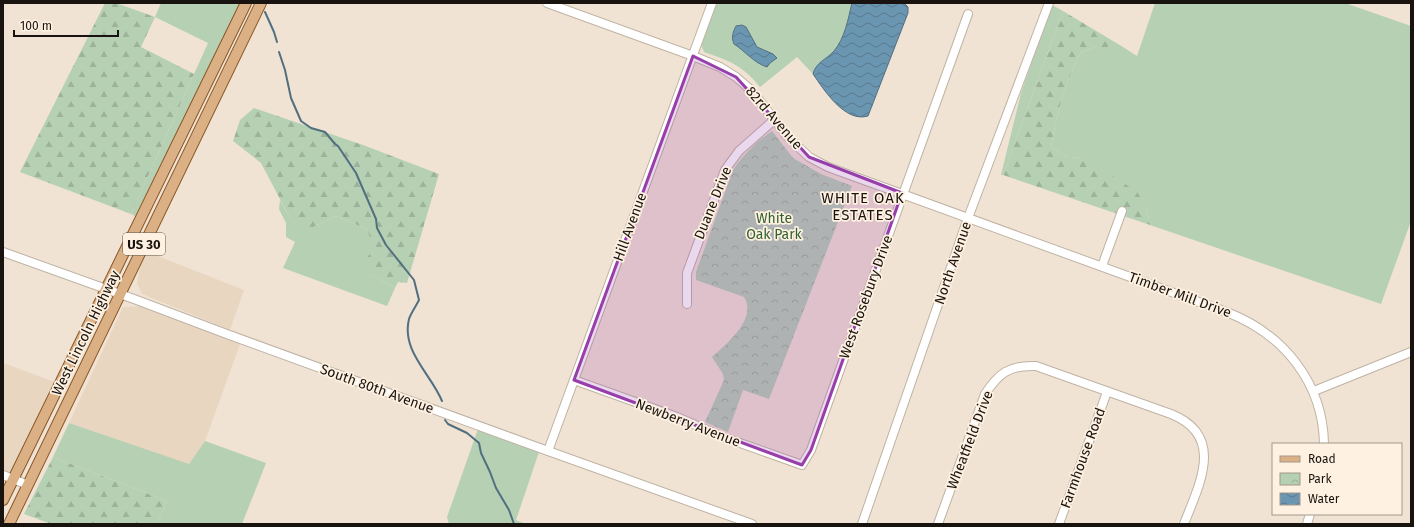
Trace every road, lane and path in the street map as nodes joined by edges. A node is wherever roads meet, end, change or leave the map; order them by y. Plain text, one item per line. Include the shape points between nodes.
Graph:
1 (246, 3) edge
2 (261, 3) edge
3 (547, 3) edge
4 (712, 3) edge
5 (1048, 3) edge
6 (968, 14) dead end
7 (692, 56) junction
8 (774, 120) junction
9 (902, 193) junction
10 (1122, 212) dead end
11 (968, 218) junction
12 (3, 252) edge
13 (1102, 266) junction
14 (106, 290) junction
15 (120, 294) junction
16 (687, 304) dead end
17 (1411, 352) edge
18 (574, 380) junction
19 (1314, 391) junction
20 (1107, 392) junction
21 (1324, 443) edge
22 (548, 452) junction
23 (802, 465) joint
24 (3, 475) edge
25 (13, 479) junction
26 (28, 485) junction
27 (3, 500) edge
28 (9, 524) edge
29 (752, 524) edge
30 (862, 524) edge
31 (938, 524) edge
32 (1059, 524) edge
33 (1184, 524) edge

1 - 14 main road, West Lincoln Highway / US 30
2 - 15 main road, West Lincoln Highway / US 30
3 - 7 street, 82rd Avenue
4 - 7 street, Hill Avenue
5 - 11 street, North Avenue
6 - 9 street, West Rosebury Drive
7 - 8 street, 82rd Avenue via 720,67 736,77 752,91
7 - 18 street, Hill Avenue
8 - 9 street, 82rd Avenue via 809,157
8 - 16 street, Duane Drive via 739,151 725,170 687,273
9 - 11 street, 82rd Avenue
9 - 23 street, West Rosebury Drive via 811,450
10 - 13 street
11 - 13 street, Timber Mill Drive
11 - 30 street, North Avenue
12 - 14 street, South 80th Avenue
13 - 19 street, Timber Mill Drive via 1249,322 1275,340 1291,356
14 - 15 street, South 80th Avenue
14 - 25 main road, West Lincoln Highway / US 30
15 - 22 street, South 80th Avenue
15 - 26 main road, West Lincoln Highway / US 30
17 - 19 street
18 - 22 street, Hill Avenue
18 - 23 street, Newberry Avenue
19 - 21 street, Timber Mill Drive
20 - 31 street, Wheatfield Drive via 1036,366 1023,365 1005,371 985,394
20 - 32 street, Farmhouse Road
20 - 33 street, Wheatfield Drive via 1176,416 1190,425 1197,435 1204,450 1204,470
22 - 29 street, South 80th Avenue
24 - 25 street
25 - 26 street
25 - 27 main road, West Lincoln Highway / US 30
26 - 28 main road, West Lincoln Highway / US 30

